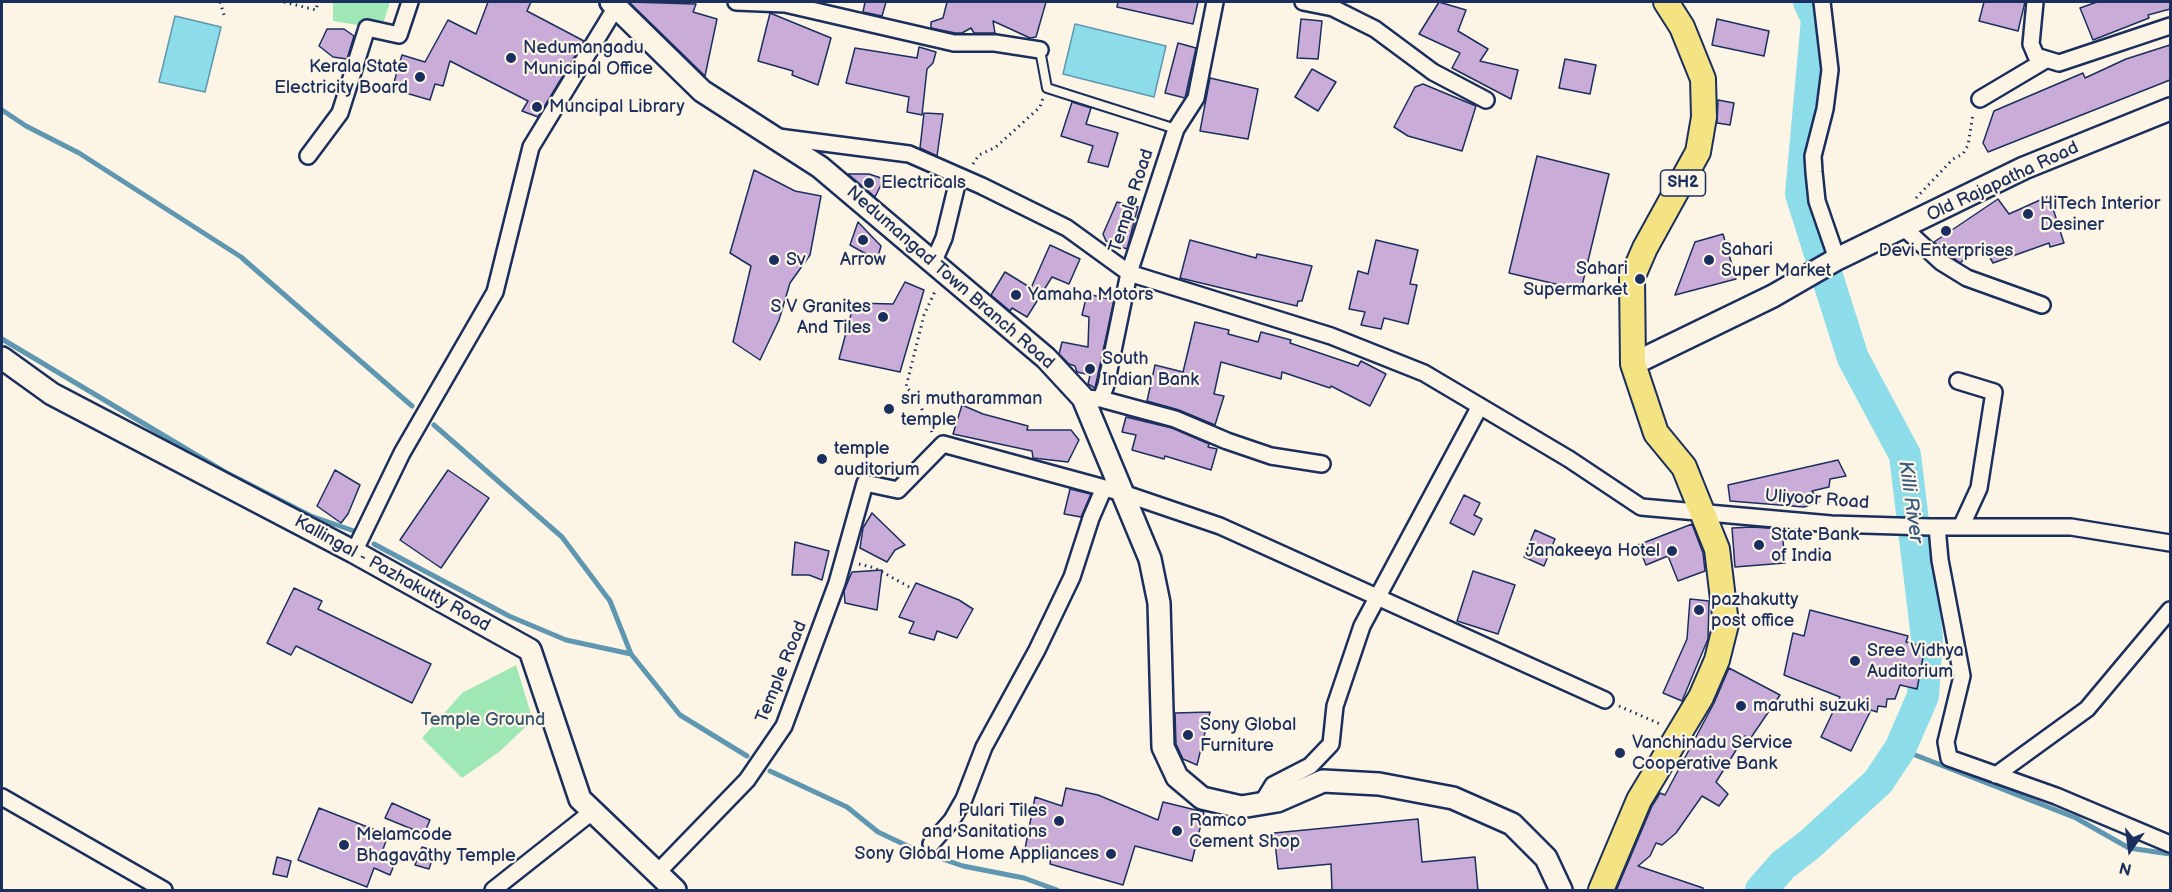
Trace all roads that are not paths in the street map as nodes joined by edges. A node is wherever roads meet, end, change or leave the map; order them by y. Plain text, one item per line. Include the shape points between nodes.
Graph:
1 (410, 2) edge
2 (736, 2) edge
3 (1215, 2) edge
4 (1304, 2) edge
5 (1666, 2) edge
6 (1822, 2) edge
7 (2035, 2) edge
8 (613, 4) edge
9 (2170, 26) edge
10 (1040, 50) joint
11 (2044, 61) junction
12 (1980, 99) road end
13 (1486, 100) dead end
14 (2170, 109) edge
15 (1176, 129) junction
16 (772, 137) junction
17 (308, 156) dead end
18 (963, 178) junction
19 (1904, 228) junction
20 (1837, 259) junction
21 (938, 267) junction
22 (1130, 273) junction
23 (2042, 305) dead end
24 (2, 358) edge
25 (1633, 364) junction
26 (1958, 381) dead end
27 (1092, 398) junction
28 (1480, 406) junction
29 (1322, 464) dead end
30 (1114, 490) junction
31 (1702, 511) junction
32 (1934, 527) junction
33 (1961, 527) junction
34 (2170, 543) edge
35 (354, 552) junction
36 (1379, 597) junction
37 (2170, 610) edge
38 (1605, 700) road end
39 (1996, 775) junction
40 (2, 797) edge
41 (1262, 803) junction
42 (593, 812) junction
43 (931, 844) dead end
44 (2170, 844) edge
45 (657, 873) junction
46 (164, 891) edge
47 (493, 891) edge
48 (675, 891) edge
49 (1561, 891) edge
50 (1600, 891) edge

1 - 17 street via 399,35 367,28 340,113
2 - 10 street via 785,4 954,44 995,43
3 - 15 street, Temple Road via 1196,98
4 - 13 street via 1333,8 1375,29 1433,72
5 - 25 main road, SH2 via 1682,27 1703,79 1704,117 1698,152 1632,278
6 - 20 street via 1830,70 1813,156 1817,201
7 - 11 street via 2031,44 2036,56
8 - 16 main road, Nedumangad Town Branch Road via 702,91
8 - 35 street via 531,147 495,292 402,453
9 - 11 street via 2059,63
10 - 15 lane via 1047,88
11 - 12 street
14 - 19 main road, Old Rajapatha Road via 2024,168
15 - 22 street, Temple Road
16 - 18 street, Uliyoor Road via 909,154
16 - 21 main road, Nedumangad Town Branch Road via 820,167
18 - 21 street
18 - 22 street, Uliyoor Road via 1067,228
19 - 20 main road, Old Rajapatha Road
19 - 23 street via 1941,262 1967,278
20 - 25 main road, Old Rajapatha Road via 1773,296
21 - 27 main road, Nedumangad Town Branch Road
22 - 27 street, Temple Road
22 - 28 street, Uliyoor Road via 1331,336 1424,373
24 - 35 main road, Kallingal - Pazhakutty Road via 52,394
25 - 31 main road, SH2 via 1656,433 1684,467
26 - 33 street via 1994,392 1979,488
27 - 29 street via 1175,418 1271,456
27 - 30 main road, Nedumangad Town Branch Road
28 - 31 street, Uliyoor Road via 1641,507
28 - 36 street
30 - 36 street via 1220,526
30 - 41 main road, Nedumangad Town Branch Road via 1150,559 1159,603 1163,747 1177,777 1202,798 1241,807
30 - 43 street via 1091,518 1072,577 984,747 964,799
30 - 45 street, Temple Road via 943,444 898,490 865,483 818,636 784,726 747,780
31 - 32 street, Uliyoor Road via 1831,524
31 - 50 main road, SH2 via 1717,549 1726,624 1717,660 1701,697 1639,800
32 - 33 street, Uliyoor Road
32 - 39 street via 1962,676 1946,742 1950,758
33 - 34 street, Uliyoor Road via 2071,527
35 - 42 main road, Kallingal - Pazhakutty Road via 530,650 580,799
36 - 38 street
36 - 41 street via 1349,659 1335,706 1331,744 1310,766 1273,785
37 - 39 street via 2087,709
39 - 44 street
40 - 46 street
41 - 49 main road, Nedumangad Town Branch Road via 1323,782 1379,783 1453,798 1512,824 1546,858
42 - 45 main road, Kallingal - Pazhakutty Road
42 - 47 street
45 - 48 main road, Kallingal - Pazhakutty Road

